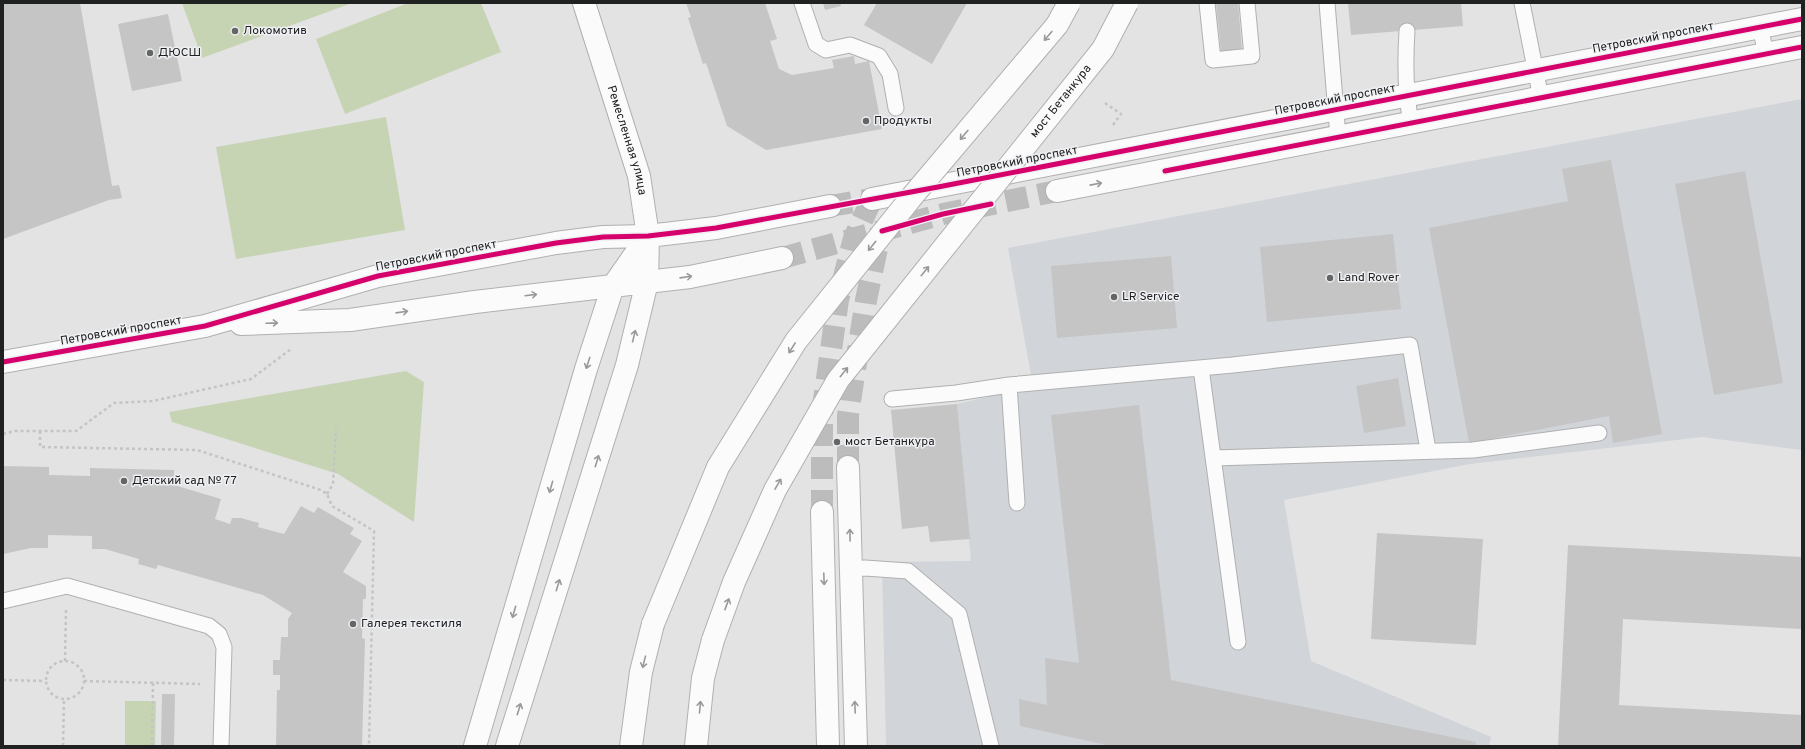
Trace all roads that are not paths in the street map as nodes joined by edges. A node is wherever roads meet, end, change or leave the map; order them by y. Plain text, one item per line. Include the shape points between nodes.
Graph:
1 (584, 3) edge
2 (802, 3) edge
3 (1069, 3) edge
4 (1127, 3) edge
5 (1207, 3) edge
6 (1247, 3) edge
7 (1327, 3) edge
8 (1522, 3) edge
9 (1802, 19) edge
10 (1760, 27) junction
11 (1407, 31) dead end
12 (1802, 47) edge
13 (1766, 54) junction
14 (1535, 71) junction
15 (1406, 96) junction
16 (1541, 98) junction
17 (896, 108) dead end
18 (1336, 110) junction
19 (1411, 123) junction
20 (1338, 137) junction
21 (1057, 192) tunnel mouth
22 (872, 199) dead end
23 (830, 206) tunnel mouth
24 (648, 236) junction
25 (782, 258) tunnel mouth
26 (648, 282) junction
27 (614, 286) junction
28 (206, 326) junction
29 (3, 362) edge
30 (1201, 368) junction
31 (1009, 385) junction
32 (892, 399) dead end
33 (1599, 434) dead end
34 (1428, 450) junction
35 (1213, 458) junction
36 (848, 467) tunnel mouth
37 (1017, 503) dead end
38 (822, 512) tunnel mouth
39 (851, 570) junction
40 (3, 601) edge
41 (1238, 642) dead end
42 (221, 746) edge
43 (475, 746) edge
44 (507, 746) edge
45 (631, 746) edge
46 (696, 746) edge
47 (828, 746) edge
48 (856, 746) edge
49 (991, 746) edge

1 - 24 street, Ремесленная улица via 639,176
2 - 17 lane via 816,44 826,50 850,45 879,56 890,74
3 -> 45 street, bridge via 1057,25 910,199 796,341 718,467 653,624 641,672
46 -> 4 street, мост Бетанкура, bridge via 702,678 734,582 775,490 838,380 1103,49
5 - 6 lane via 1213,60 1252,56
7 - 18 lane
8 - 14 lane
9 - 10 street, Петровский проспект
10 - 13 lane
10 - 14 street, Петровский проспект
11 - 15 lane
12 - 13 street
13 - 16 street
14 - 15 street, Петровский проспект
14 - 16 lane
15 - 18 street, Петровский проспект
15 - 19 lane
16 - 19 street
18 - 20 lane
18 - 22 street, Петровский проспект
19 - 20 street
21 -> 20 street
23 - 24 street, Петровский проспект via 716,228
24 - 26 street, Ремесленная улица
24 - 27 street
24 - 28 street, Петровский проспект via 603,237 556,243 378,276
26 -> 25 street, Петровский проспект via 690,277
26 - 27 street, Петровский проспект
44 -> 26 street, Ремесленная улица via 627,365
28 -> 27 street, Петровский проспект via 350,320
27 -> 43 street via 586,369
28 - 29 street, Петровский проспект
30 - 31 lane
30 - 34 lane via 1410,345
30 - 35 lane
31 - 32 lane
31 - 37 lane
33 - 34 lane via 1473,450
34 - 35 lane
35 - 41 lane
39 -> 36 street
38 -> 47 street
48 -> 39 street
39 - 49 lane via 865,568 908,571 960,614
40 - 42 lane via 67,586 209,626 219,634 224,647

